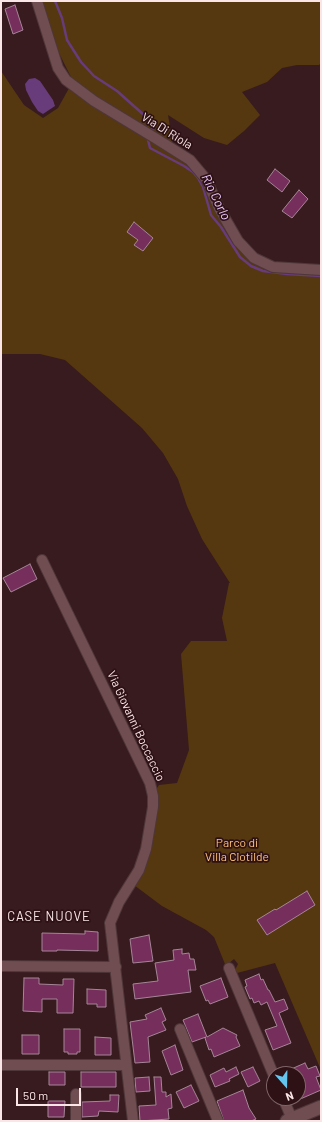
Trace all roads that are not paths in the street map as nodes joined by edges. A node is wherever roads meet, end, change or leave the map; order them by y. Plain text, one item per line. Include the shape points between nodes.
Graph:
1 (37, 1) edge
2 (321, 270) edge
3 (42, 560) dead end
4 (1, 966) edge
5 (116, 967) junction
6 (229, 968) dead end
7 (180, 1029) dead end
8 (1, 1065) edge
9 (126, 1065) junction
10 (270, 1066) edge
11 (76, 1094) dead end
12 (286, 1106) edge
13 (321, 1107) edge
14 (290, 1120) edge
15 (76, 1121) edge
16 (133, 1121) edge
17 (218, 1121) edge

1 - 2 street, Via Di Riola via 58,68 66,80 94,101 190,160 206,179 238,242 254,258 273,267
3 - 5 street, Via Giovanni Boccaccio via 150,783 153,796 146,849 139,870 119,902 110,923
4 - 5 street
5 - 9 street, Via Giovanni Boccaccio
6 - 10 street
7 - 17 street
8 - 9 street
9 - 16 street, Via Giovanni Boccaccio
11 - 15 street
12 - 14 street
13 - 14 street

